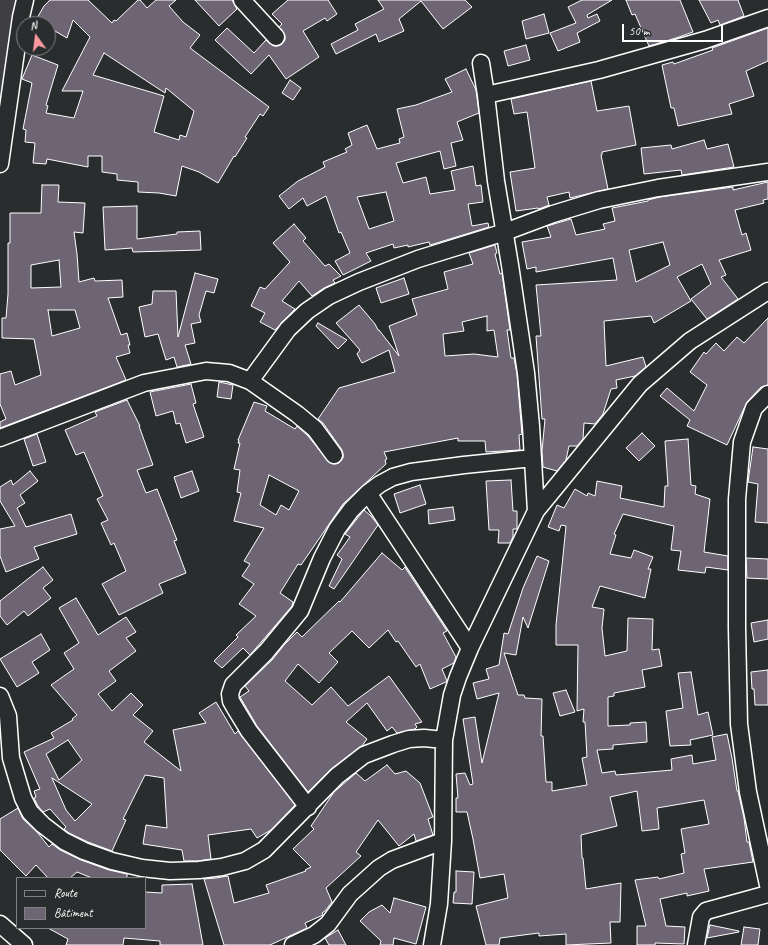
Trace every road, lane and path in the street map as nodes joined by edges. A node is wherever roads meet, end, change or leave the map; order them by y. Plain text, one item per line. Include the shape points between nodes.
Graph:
1 (25, 0) edge
2 (242, 0) edge
3 (768, 18) edge
4 (276, 37) dead end
5 (481, 63) dead end
6 (486, 95) junction
7 (0, 164) edge
8 (768, 172) edge
9 (505, 232) junction
10 (768, 291) edge
11 (250, 381) junction
12 (768, 394) edge
13 (0, 438) edge
14 (334, 455) dead end
15 (533, 458) junction
16 (368, 493) junction
17 (536, 511) junction
18 (470, 648) junction
19 (0, 696) edge
20 (444, 740) junction
21 (308, 807) junction
22 (443, 841) junction
23 (768, 885) edge
24 (768, 894) edge
25 (0, 924) edge
26 (24, 945) edge
27 (293, 945) edge
28 (432, 945) edge
29 (696, 945) edge

1 - 7 street
2 - 4 street
3 - 6 street via 705,40 599,70
5 - 6 street
6 - 9 street
8 - 9 street via 658,188 599,200
9 - 11 street via 418,259 329,296 307,311 288,329
9 - 15 street via 526,373
10 - 17 street via 690,341 640,384
11 - 13 street via 229,373 206,371 144,383
11 - 14 street via 315,429
12 - 23 street via 754,408 742,442 737,499 737,628 739,724 748,792
15 - 16 street via 411,472 393,477
15 - 17 street
16 - 18 street
16 - 21 street via 337,529 300,611 266,652 233,685 230,694 249,731
17 - 18 street
18 - 20 street via 452,695
19 - 21 street via 8,716 13,764 30,812 64,841 84,851 142,868 170,871 222,867 245,861 264,850
20 - 21 street via 409,739 364,755 338,776
20 - 22 street
22 - 27 street via 392,860 379,868 350,894 328,924 314,935
22 - 28 street via 439,904
24 - 29 street via 706,911 701,917
25 - 26 street

